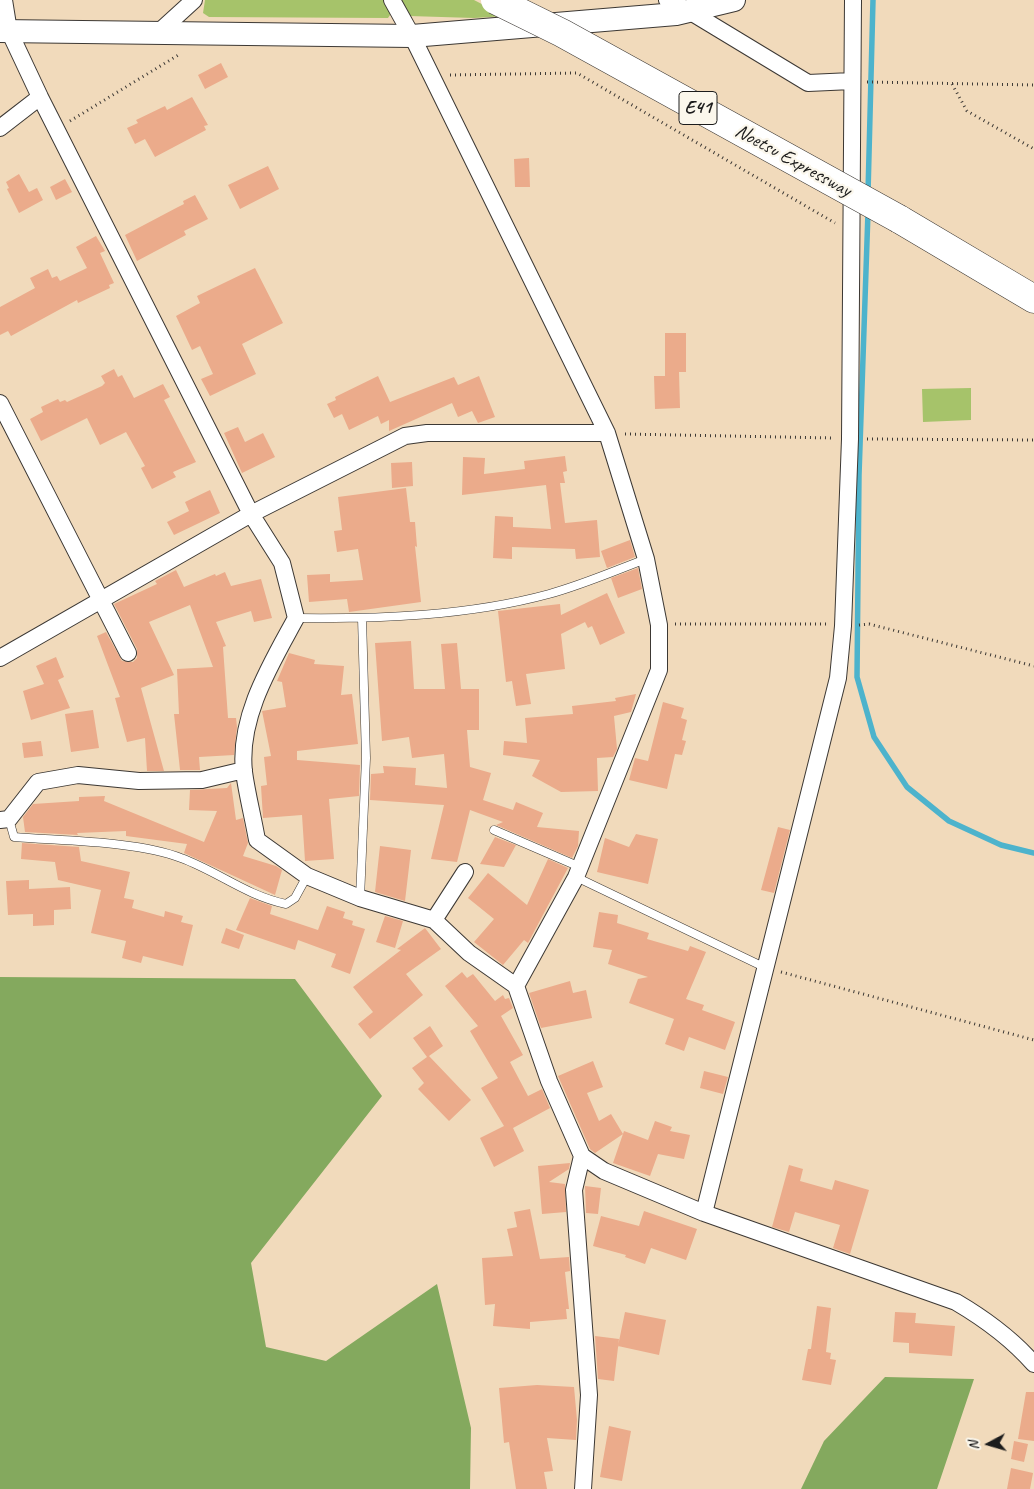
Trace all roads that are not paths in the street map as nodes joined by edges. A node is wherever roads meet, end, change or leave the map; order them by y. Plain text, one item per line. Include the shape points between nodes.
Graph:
1 (4, 0) edge
2 (194, 0) edge
3 (392, 0) edge
4 (496, 0) edge
5 (527, 0) edge
6 (667, 0) edge
7 (734, 0) edge
8 (853, 0) edge
9 (689, 11) junction
10 (523, 26) junction
11 (5, 31) edge
12 (159, 32) junction
13 (412, 36) junction
14 (852, 81) junction
15 (40, 97) junction
16 (0, 128) edge
17 (901, 211) junction
18 (1034, 279) edge
19 (1034, 299) edge
20 (0, 403) edge
21 (607, 433) junction
22 (251, 514) junction
23 (646, 559) junction
24 (100, 600) junction
25 (296, 618) junction
26 (362, 618) junction
27 (128, 653) dead end
28 (0, 658) edge
29 (244, 770) junction
30 (4, 820) edge
31 (494, 830) dead end
32 (466, 872) dead end
33 (578, 872) junction
34 (307, 876) junction
35 (360, 898) junction
36 (434, 920) junction
37 (766, 968) junction
38 (516, 986) junction
39 (582, 1156) junction
40 (704, 1212) junction
41 (1034, 1364) edge
42 (583, 1489) edge

1 - 11 street
2 - 12 street
3 - 13 street
4 - 17 highway, Noetsu Expressway / E41, bridge
5 - 10 street
5 - 17 highway, Noetsu Expressway / E41
6 - 9 street
7 - 9 street
8 - 14 street
9 - 10 street
9 - 14 street via 808,83
10 - 13 street
11 - 12 street
11 - 15 street
12 - 13 street
13 - 21 street
14 - 37 street via 850,438 838,678
15 - 16 street
15 - 22 street
17 - 18 highway, Noetsu Expressway / E41
17 - 19 highway, Noetsu Expressway / E41
20 - 24 street
21 - 22 street via 427,433 405,436
21 - 23 street
22 - 24 street
22 - 25 street via 282,563
23 - 26 lane via 551,594 492,607
23 - 33 street via 659,624 659,670
24 - 27 street
24 - 28 street
25 - 26 lane
25 - 29 street via 270,665 250,715
26 - 35 lane via 366,758
29 - 30 street via 202,780 139,781 78,774 38,782
29 - 34 street via 257,840
30 - 34 lane via 14,837 137,848 181,857 264,899 286,904 295,898
31 - 33 lane
32 - 36 street
33 - 37 lane
33 - 38 street
34 - 35 street
35 - 36 street
36 - 38 street via 469,953
37 - 40 street
38 - 39 street via 549,1081
39 - 40 street via 604,1171
39 - 42 street via 574,1190 589,1395
40 - 41 street via 956,1302 1001,1332

